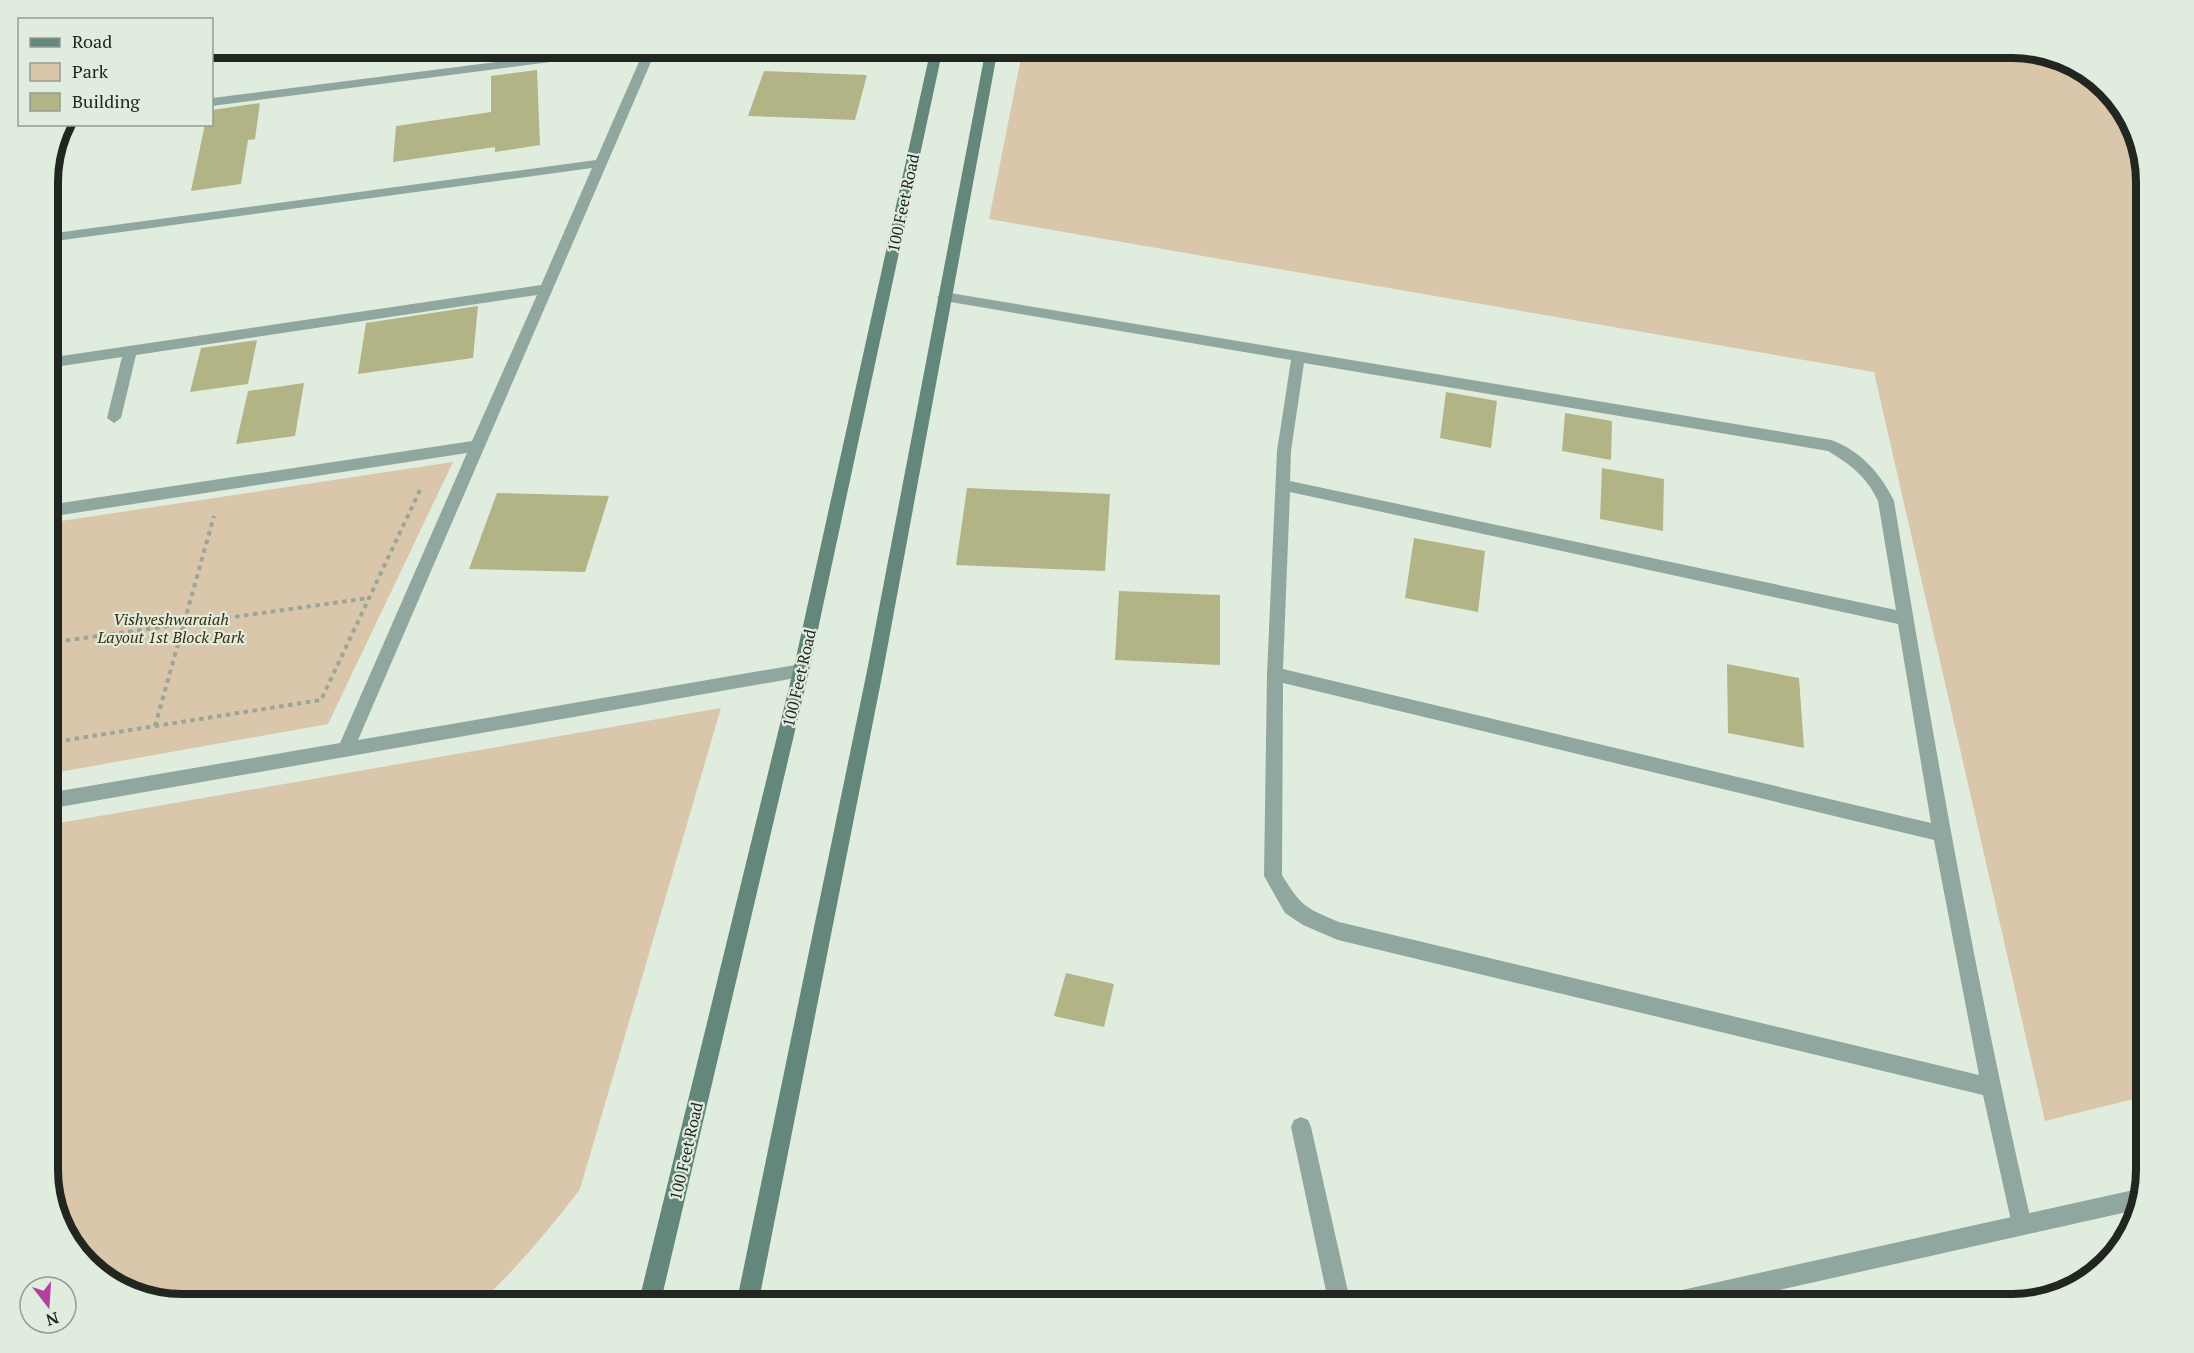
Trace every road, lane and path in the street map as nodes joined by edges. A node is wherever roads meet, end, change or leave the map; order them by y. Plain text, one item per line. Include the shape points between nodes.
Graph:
1 (556, 58) edge
2 (647, 58) edge
3 (935, 58) edge
4 (990, 58) edge
5 (213, 102) edge
6 (601, 163) junction
7 (59, 237) edge
8 (546, 289) junction
9 (944, 297) junction
10 (130, 351) junction
11 (1298, 357) junction
12 (59, 361) edge
13 (114, 417) dead end
14 (477, 446) junction
15 (424, 481) dead end
16 (1284, 485) junction
17 (59, 509) edge
18 (214, 514) dead end
19 (369, 598) junction
20 (1905, 619) junction
21 (183, 624) junction
22 (59, 641) edge
23 (801, 671) junction
24 (1275, 674) junction
25 (155, 726) junction
26 (59, 741) edge
27 (345, 750) junction
28 (59, 799) edge
29 (1940, 833) junction
30 (1989, 1087) junction
31 (1301, 1127) dead end
32 (2131, 1201) edge
33 (2022, 1225) junction
34 (653, 1294) edge
35 (749, 1294) edge
36 (1338, 1294) edge
37 (1713, 1294) edge

1 - 5 street
2 - 6 street
3 - 23 main road, 100 Feet Road
4 - 9 main road
6 - 7 street
6 - 8 street
8 - 10 street
8 - 14 street
9 - 11 street
9 - 35 main road via 873,677
10 - 12 street
10 - 13 street
11 - 16 street via 1284,451
11 - 20 street via 1831,446 1865,468 1878,482 1886,501
14 - 17 street
14 - 27 street
15 - 19 path
16 - 20 street
16 - 24 street
18 - 21 path
19 - 21 path
19 - 25 path via 321,700
20 - 29 street
21 - 22 path
21 - 25 path
23 - 27 street
23 - 34 main road, 100 Feet Road
24 - 29 street
24 - 30 street via 1273,876 1291,907 1310,919 1338,931
25 - 26 path
27 - 28 street
29 - 30 street
30 - 33 street
31 - 36 street
32 - 33 street
33 - 37 street

